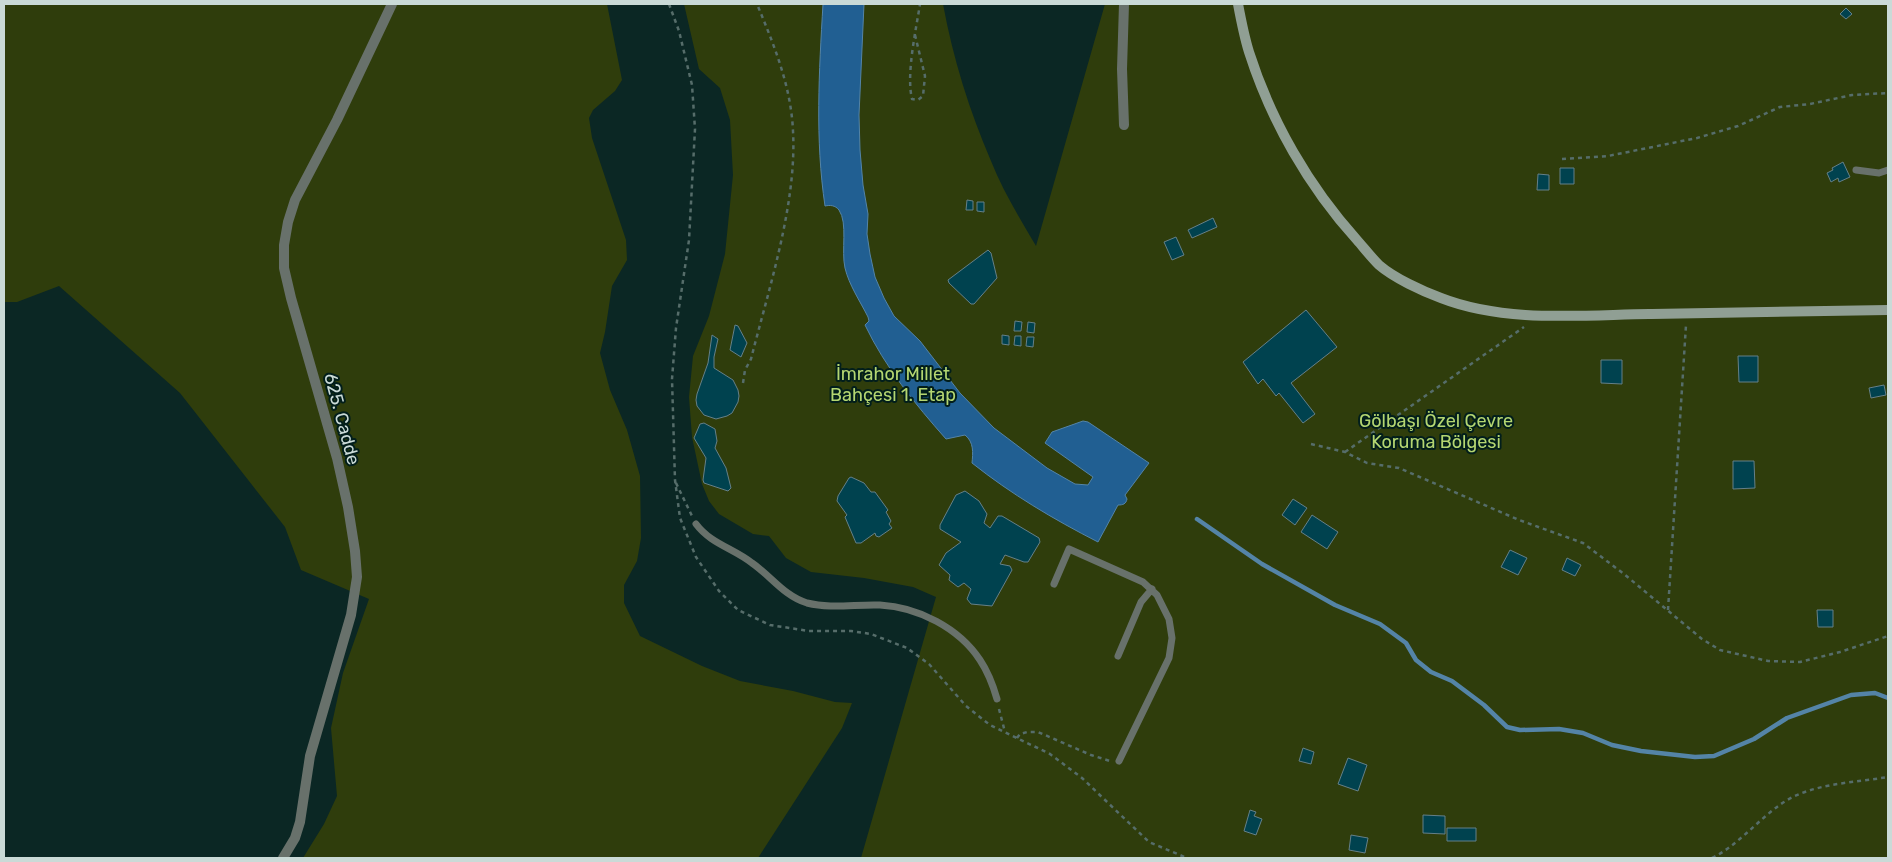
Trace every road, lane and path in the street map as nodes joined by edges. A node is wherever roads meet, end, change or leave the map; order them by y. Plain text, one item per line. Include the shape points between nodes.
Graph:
1 (392, 4) edge
2 (669, 4) edge
3 (756, 4) edge
4 (920, 4) edge
5 (1124, 4) edge
6 (1238, 4) edge
7 (915, 35) junction
8 (1888, 93) edge
9 (1124, 126) dead end
10 (1562, 159) dead end
11 (1856, 170) dead end
12 (1888, 170) edge
13 (1888, 310) edge
14 (1687, 313) junction
15 (1535, 314) junction
16 (743, 384) dead end
17 (1311, 444) dead end
18 (1345, 452) junction
19 (675, 480) junction
20 (696, 524) joint
21 (1054, 584) dead end
22 (1152, 589) junction
23 (1668, 610) junction
24 (1888, 636) edge
25 (1118, 656) dead end
26 (997, 699) joint
27 (1004, 732) junction
28 (1017, 738) junction
29 (1119, 761) joint
30 (1888, 778) edge
31 (283, 858) edge
32 (1187, 858) edge
33 (1712, 858) edge

1 - 31 street, 625. Cadde via 295,200 284,245 284,268 291,298 348,507 356,577 352,615 310,756 300,822
2 - 19 path via 692,85 695,129 689,240 672,380
3 - 16 path via 784,77 794,130 793,167 776,259
4 - 7 path
5 - 9 street
6 - 15 street via 1248,51 1267,101 1285,136 1339,220 1380,266 1442,298 1489,311
7 - 7 path via 911,94 912,99 918,100 923,96 925,76
8 - 10 path via 1852,95 1780,107 1738,126 1697,138 1608,156
11 - 12 lane via 1879,173
13 - 14 street
14 - 15 street
14 - 23 path
15 - 18 path via 1523,329
17 - 18 path
18 - 23 path via 1367,462 1399,468 1510,516 1583,543
19 - 20 path
19 - 27 path via 680,518 696,558 738,610 770,625 809,631 871,634 907,648 929,664 966,706
20 - 26 lane via 709,538 744,557 798,599 828,605 896,607 934,621 972,649 987,672
21 - 22 lane via 1069,549
22 - 25 lane via 1141,602
22 - 29 lane via 1167,613 1172,651
23 - 24 path via 1702,640 1720,650 1768,661 1815,659
26 - 27 path
27 - 28 path
28 - 29 path via 1020,734 1038,732 1091,755
28 - 32 path via 1050,754 1082,778 1149,842
30 - 33 path via 1813,788 1783,802

